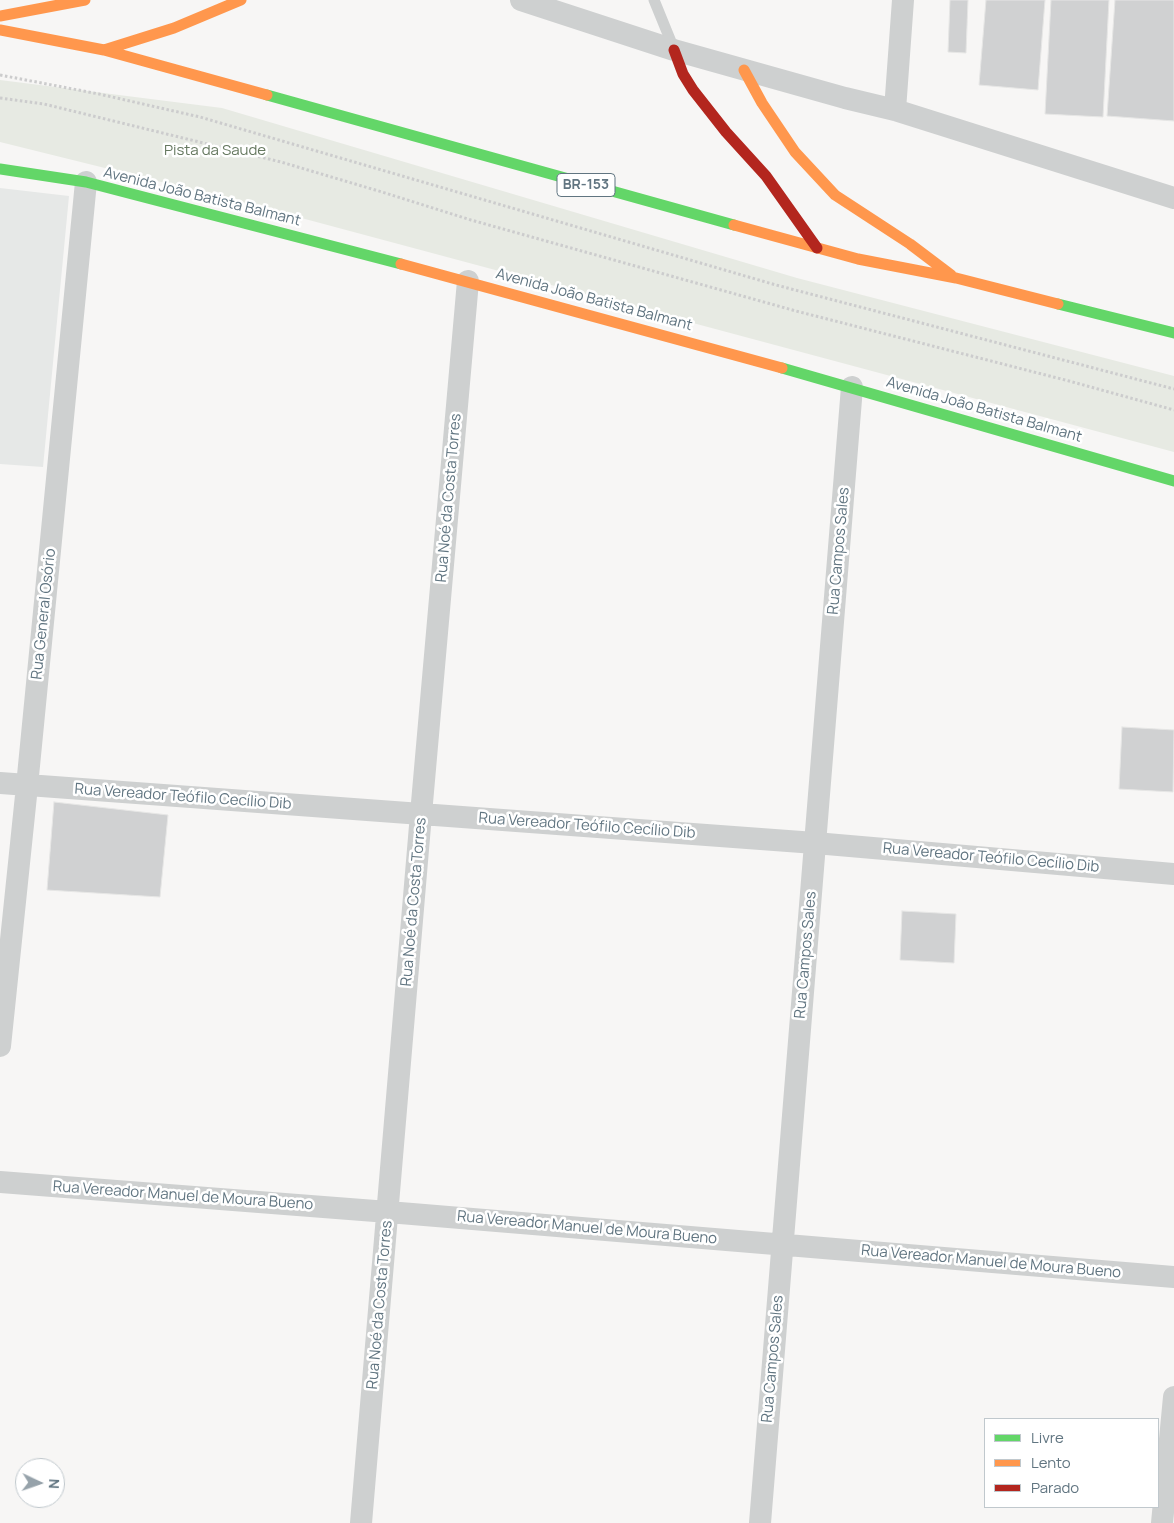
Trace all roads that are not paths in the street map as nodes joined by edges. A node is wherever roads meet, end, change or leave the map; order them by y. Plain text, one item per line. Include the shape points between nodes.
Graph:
1 (85, 0) edge
2 (241, 0) edge
3 (521, 0) edge
4 (654, 0) edge
5 (904, 0) edge
6 (0, 16) edge
7 (0, 30) edge
8 (104, 50) junction
9 (674, 50) junction
10 (744, 70) junction
11 (895, 110) junction
12 (0, 169) edge
13 (86, 182) junction
14 (1174, 198) edge
15 (817, 248) junction
16 (956, 278) junction
17 (468, 281) junction
18 (1174, 333) edge
19 (852, 387) junction
20 (1174, 481) edge
21 (0, 783) edge
22 (27, 786) junction
23 (421, 814) junction
24 (815, 843) junction
25 (1174, 874) edge
26 (0, 1046) edge
27 (0, 1182) edge
28 (388, 1212) junction
29 (783, 1245) junction
30 (1174, 1277) edge
31 (1174, 1397) edge
32 (361, 1523) edge
33 (760, 1523) edge
34 (1162, 1523) edge

1 - 6 main road
2 - 8 main road via 174,28
3 - 9 street
4 - 9 lane
5 - 11 street
7 - 8 main road, BR-153
8 - 15 main road, BR-153
9 - 10 street
9 - 15 main road via 693,90 766,176
10 - 11 street
10 - 16 main road via 762,103 812,172 835,194
11 - 14 street
12 - 13 main road, Avenida João Batista Balmant
13 - 17 main road, Avenida João Batista Balmant
13 - 22 street, Rua General Osório
15 - 16 main road, BR-153 via 858,260
16 - 18 main road, BR-153
17 - 19 main road, Avenida João Batista Balmant
17 - 23 street, Rua Noé da Costa Torres
19 - 20 main road, Avenida João Batista Balmant
19 - 24 street, Rua Campos Sales
21 - 22 street, Rua Vereador Teófilo Cecílio Dib
22 - 23 street, Rua Vereador Teófilo Cecílio Dib
22 - 26 street, Rua General Osório
23 - 24 street, Rua Vereador Teófilo Cecílio Dib
23 - 28 street, Rua Noé da Costa Torres
24 - 25 street, Rua Vereador Teófilo Cecílio Dib
24 - 29 street, Rua Campos Sales
27 - 28 street, Rua Vereador Manuel de Moura Bueno
28 - 29 street, Rua Vereador Manuel de Moura Bueno
28 - 32 street, Rua Noé da Costa Torres
29 - 30 street, Rua Vereador Manuel de Moura Bueno
29 - 33 street, Rua Campos Sales
31 - 34 street

